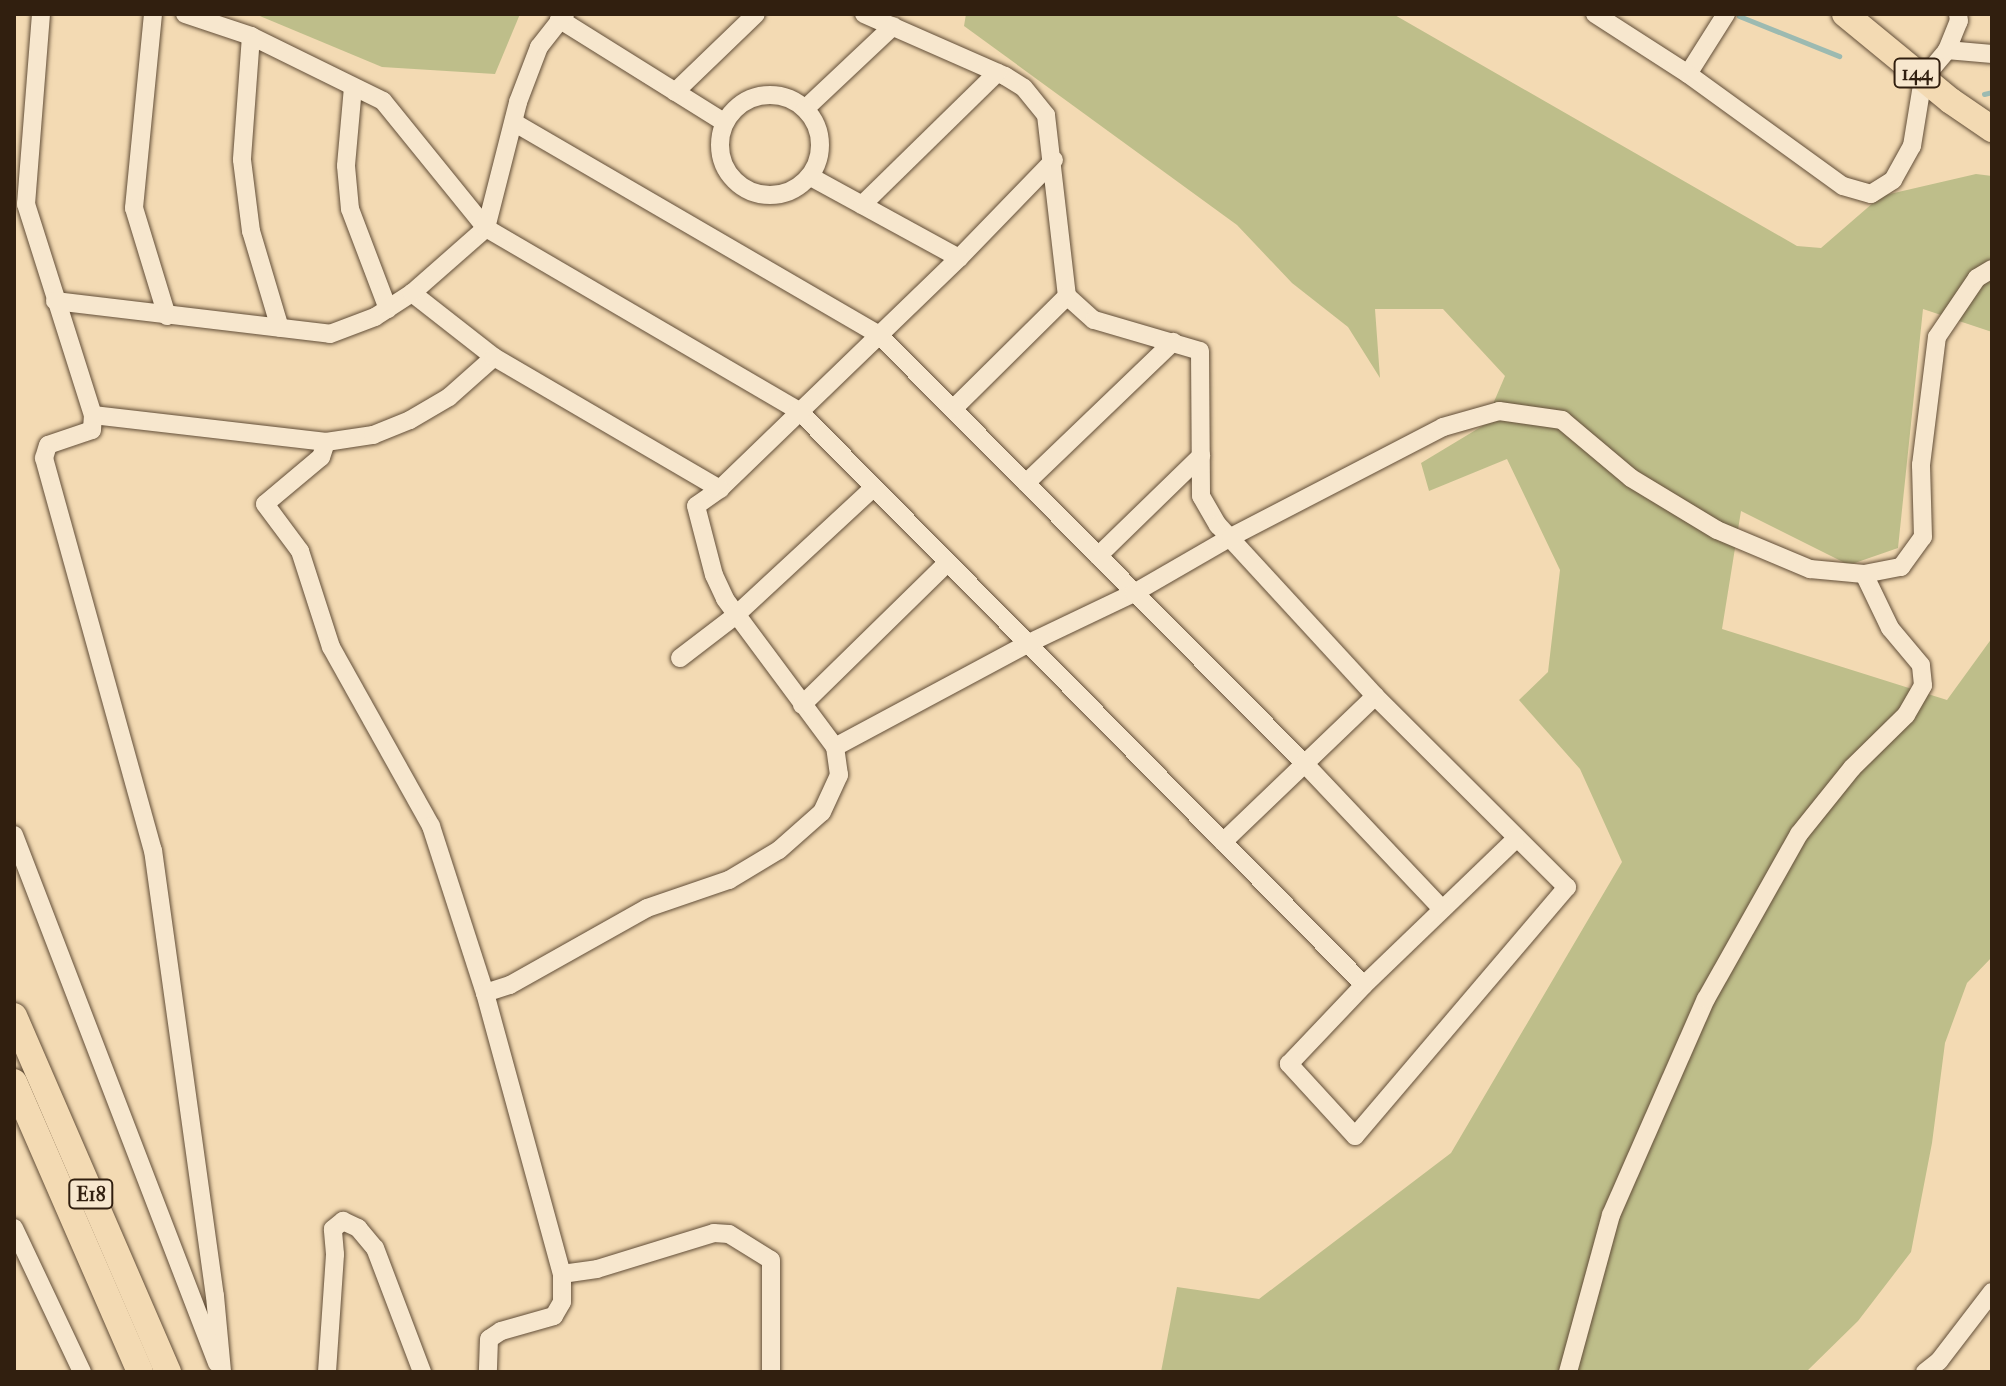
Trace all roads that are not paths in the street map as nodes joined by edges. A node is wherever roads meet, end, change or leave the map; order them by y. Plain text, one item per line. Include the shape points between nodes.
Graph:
1 (41, 14) edge
2 (153, 14) edge
3 (185, 14) edge
4 (756, 14) edge
5 (864, 14) edge
6 (1595, 14) edge
7 (1726, 14) edge
8 (1845, 14) edge
9 (1958, 14) edge
10 (562, 16) edge
11 (893, 26) junction
12 (251, 36) junction
13 (1947, 50) junction
14 (1992, 54) edge
15 (997, 73) junction
16 (1688, 74) junction
17 (1923, 79) junction
18 (353, 87) junction
19 (675, 92) junction
20 (805, 109) junction
21 (724, 122) junction
22 (515, 123) junction
23 (1992, 129) edge
24 (1054, 160) junction
25 (811, 177) junction
26 (862, 205) junction
27 (486, 228) junction
28 (959, 258) junction
29 (1992, 269) edge
30 (412, 293) junction
31 (1067, 296) junction
32 (55, 301) junction
33 (388, 309) junction
34 (167, 316) junction
35 (280, 328) junction
36 (878, 334) junction
37 (1173, 342) junction
38 (494, 357) junction
39 (953, 409) junction
40 (799, 411) junction
41 (93, 415) junction
42 (326, 442) junction
43 (1201, 456) junction
44 (1026, 483) junction
45 (874, 487) junction
46 (720, 489) junction
47 (1231, 537) junction
48 (1098, 556) junction
49 (947, 563) junction
50 (1864, 574) junction
51 (1134, 593) junction
52 (736, 615) junction
53 (1027, 644) junction
54 (680, 658) dead end
55 (1375, 696) junction
56 (802, 705) junction
57 (835, 747) junction
58 (1304, 763) junction
59 (14, 835) edge
60 (1517, 838) junction
61 (1223, 842) junction
62 (1442, 909) junction
63 (1364, 985) junction
64 (485, 993) junction
65 (14, 1016) edge
66 (14, 1082) edge
67 (14, 1228) edge
68 (562, 1274) junction
69 (1992, 1292) edge
70 (82, 1372) edge
71 (140, 1372) edge
72 (168, 1372) edge
73 (222, 1372) edge
74 (327, 1372) edge
75 (422, 1372) edge
76 (488, 1372) edge
77 (771, 1372) edge
78 (1568, 1372) edge
79 (1925, 1372) edge

1 - 32 street via 26,204
2 - 34 street via 134,208
3 - 12 street
4 - 19 street
5 - 11 street
6 - 16 street
7 - 16 street
8 - 17 highway, 144
9 - 13 street
10 - 19 street
10 - 22 street via 539,47
11 - 15 street
11 - 20 street
12 - 18 street
12 - 35 street via 242,160 251,231
13 - 14 street
13 - 17 street
15 - 24 street via 1024,88 1046,115
15 - 26 street
16 - 17 street via 1843,186 1871,194 1893,180 1912,146
17 - 23 highway, 144
18 - 27 street via 383,101
18 - 33 street via 346,166 350,209
19 - 21 street
20 - 21 street via 785,96 769,95 737,107
20 - 25 street via 812,115 819,141
21 - 25 street via 718,143 721,157 726,172 741,187 759,195 777,194
22 - 27 street
22 - 36 street
24 - 28 street
24 - 31 street
25 - 26 street
26 - 28 street
27 - 30 street
27 - 40 street
28 - 36 street
29 - 50 street via 1977,278 1937,337 1921,465 1923,537 1901,567
30 - 33 street
30 - 38 street
31 - 37 street via 1094,320
31 - 39 street
32 - 34 street
32 - 41 street
33 - 35 street via 330,334
34 - 35 street
36 - 39 street
36 - 40 street
37 - 43 street via 1200,351
37 - 44 street
38 - 42 street via 449,397 410,420 373,435
38 - 46 street
39 - 44 street
40 - 45 street
40 - 46 street
41 - 42 street
41 - 73 street via 92,430 48,445 44,458 153,850
42 - 64 street via 321,457 265,504 300,551 331,647 431,826
43 - 47 street via 1201,496
43 - 48 street
44 - 48 street
45 - 49 street
45 - 52 street
46 - 52 street via 696,506 714,575
47 - 50 street via 1443,427 1507,410 1562,420 1631,478 1717,530 1810,569
47 - 51 street
47 - 55 street
48 - 51 street
49 - 53 street
49 - 56 street
50 - 78 street via 1890,628 1921,665 1923,685 1906,715 1852,768 1799,834 1706,999 1611,1215
51 - 53 street
51 - 58 street
52 - 54 street
52 - 56 street
53 - 57 street
53 - 61 street
55 - 58 street
55 - 60 street
56 - 57 street
57 - 64 street via 839,775 822,812 779,850 729,880 647,908 510,985
58 - 61 street
58 - 62 street
59 - 73 street
60 - 62 street
60 - 63 street via 1567,887 1355,1136 1289,1064
61 - 63 street
62 - 63 street
64 - 68 street
65 - 72 highway, E18
66 - 71 highway, E18
67 - 70 street
68 - 76 street via 562,1302 554,1316 489,1339
68 - 77 street via 597,1269 714,1233 729,1234 771,1260
69 - 79 street
74 - 75 street via 333,1229 343,1221 358,1228 375,1248

